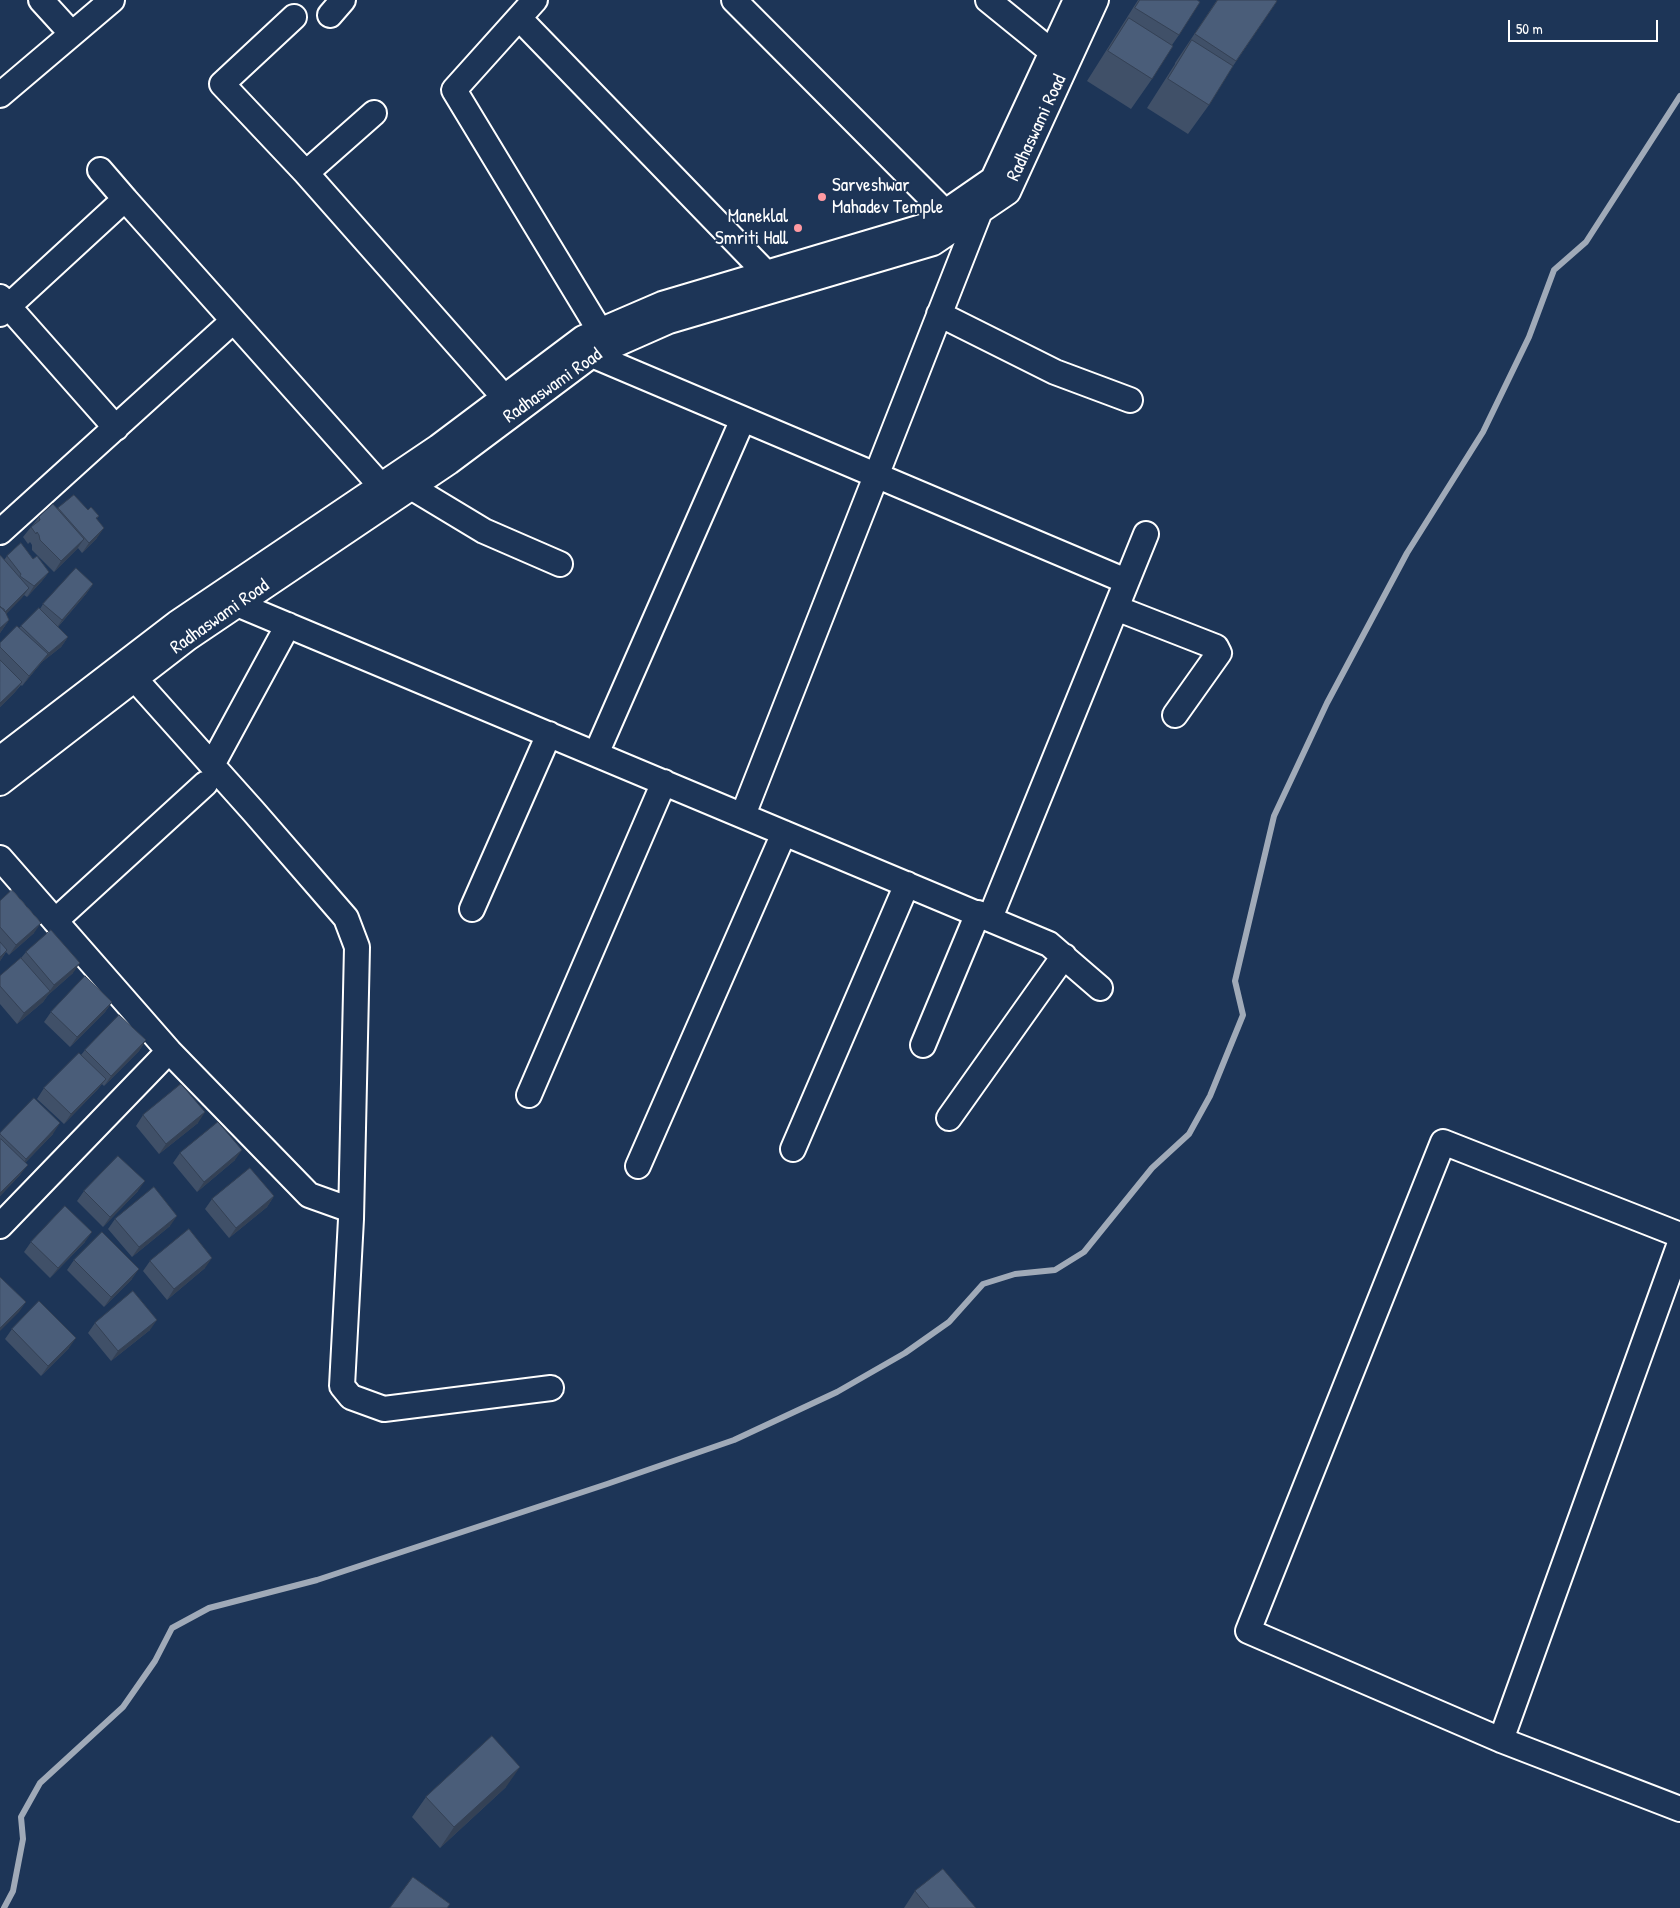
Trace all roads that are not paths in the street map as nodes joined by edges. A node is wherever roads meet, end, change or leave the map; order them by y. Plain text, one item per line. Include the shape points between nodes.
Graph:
1 (41, 0) edge
2 (112, 0) edge
3 (535, 0) edge
4 (988, 0) edge
5 (1076, 0) edge
6 (1096, 0) edge
7 (742, 3) edge
8 (294, 18) dead end
9 (518, 18) junction
10 (72, 34) junction
11 (1052, 52) junction
12 (0, 95) edge
13 (374, 113) dead end
14 (100, 170) dead end
15 (306, 173) junction
16 (125, 200) junction
17 (980, 211) junction
18 (945, 212) junction
19 (766, 273) junction
20 (3, 306) edge
21 (939, 314) junction
22 (233, 320) junction
23 (600, 331) junction
24 (592, 354) junction
25 (504, 397) junction
26 (1130, 400) dead end
27 (743, 418) junction
28 (116, 428) junction
29 (876, 475) junction
30 (381, 486) junction
31 (411, 487) junction
32 (0, 532) edge
33 (1146, 534) dead end
34 (560, 564) dead end
35 (1126, 581) junction
36 (237, 604) junction
37 (1116, 608) junction
38 (288, 626) junction
39 (135, 679) junction
40 (1175, 715) dead end
41 (549, 734) junction
42 (596, 754) junction
43 (0, 759) edge
44 (208, 774) junction
45 (664, 782) junction
46 (0, 783) edge
47 (743, 815) junction
48 (784, 833) junction
49 (0, 858) edge
50 (907, 884) junction
51 (472, 909) dead end
52 (984, 916) junction
53 (55, 921) junction
54 (1064, 956) junction
55 (1100, 988) dead end
56 (923, 1045) dead end
57 (169, 1051) junction
58 (529, 1095) dead end
59 (949, 1118) dead end
60 (793, 1149) dead end
61 (638, 1166) dead end
62 (351, 1210) junction
63 (0, 1226) edge
64 (1680, 1235) edge
65 (1680, 1243) edge
66 (551, 1388) dead end
67 (1501, 1740) junction
68 (1680, 1809) edge

1 - 10 street
2 - 10 street
3 - 9 street
4 - 11 street
5 - 11 street, Radhaswami Road
6 - 17 street, Radhaswami Road via 1008,192
7 - 18 street
8 - 15 street via 222,84
9 - 19 street
9 - 23 street via 454,90
10 - 12 street
11 - 18 street, Radhaswami Road via 993,179
13 - 15 street
14 - 16 street
15 - 25 street
16 - 20 street
16 - 22 street
17 - 21 street
17 - 24 street, Radhaswami Road via 933,243 668,321
18 - 19 street, Radhaswami Road via 925,226
19 - 23 street, Radhaswami Road via 662,304
20 - 28 street
21 - 26 street via 1055,372
21 - 29 street
22 - 28 street
22 - 30 street
23 - 25 street, Radhaswami Road via 583,338
24 - 27 street
24 - 31 street, Radhaswami Road
25 - 30 street, Radhaswami Road
27 - 29 street
27 - 42 street
28 - 32 street
29 - 35 street
29 - 47 street
30 - 43 street, Radhaswami Road via 177,623
31 - 34 street via 484,531
31 - 36 street, Radhaswami Road
33 - 35 street
35 - 37 street
36 - 38 street
36 - 39 street, Radhaswami Road
37 - 40 street via 1216,646 1219,653
37 - 52 street
38 - 41 street
38 - 44 street
39 - 44 street
39 - 46 street, Radhaswami Road
41 - 42 street
41 - 51 street
42 - 45 street
44 - 53 street
44 - 62 street via 346,918 357,947
45 - 47 street
45 - 58 street
47 - 48 street
48 - 50 street
48 - 61 street
49 - 53 street
50 - 52 street
50 - 60 street
52 - 54 street via 1049,944
52 - 56 street
53 - 57 street
54 - 55 street
54 - 59 street
57 - 62 street via 303,1189
57 - 63 street
62 - 66 street via 342,1386 351,1397 384,1408
64 - 67 street via 1443,1142 1248,1631
65 - 67 street
67 - 68 street

